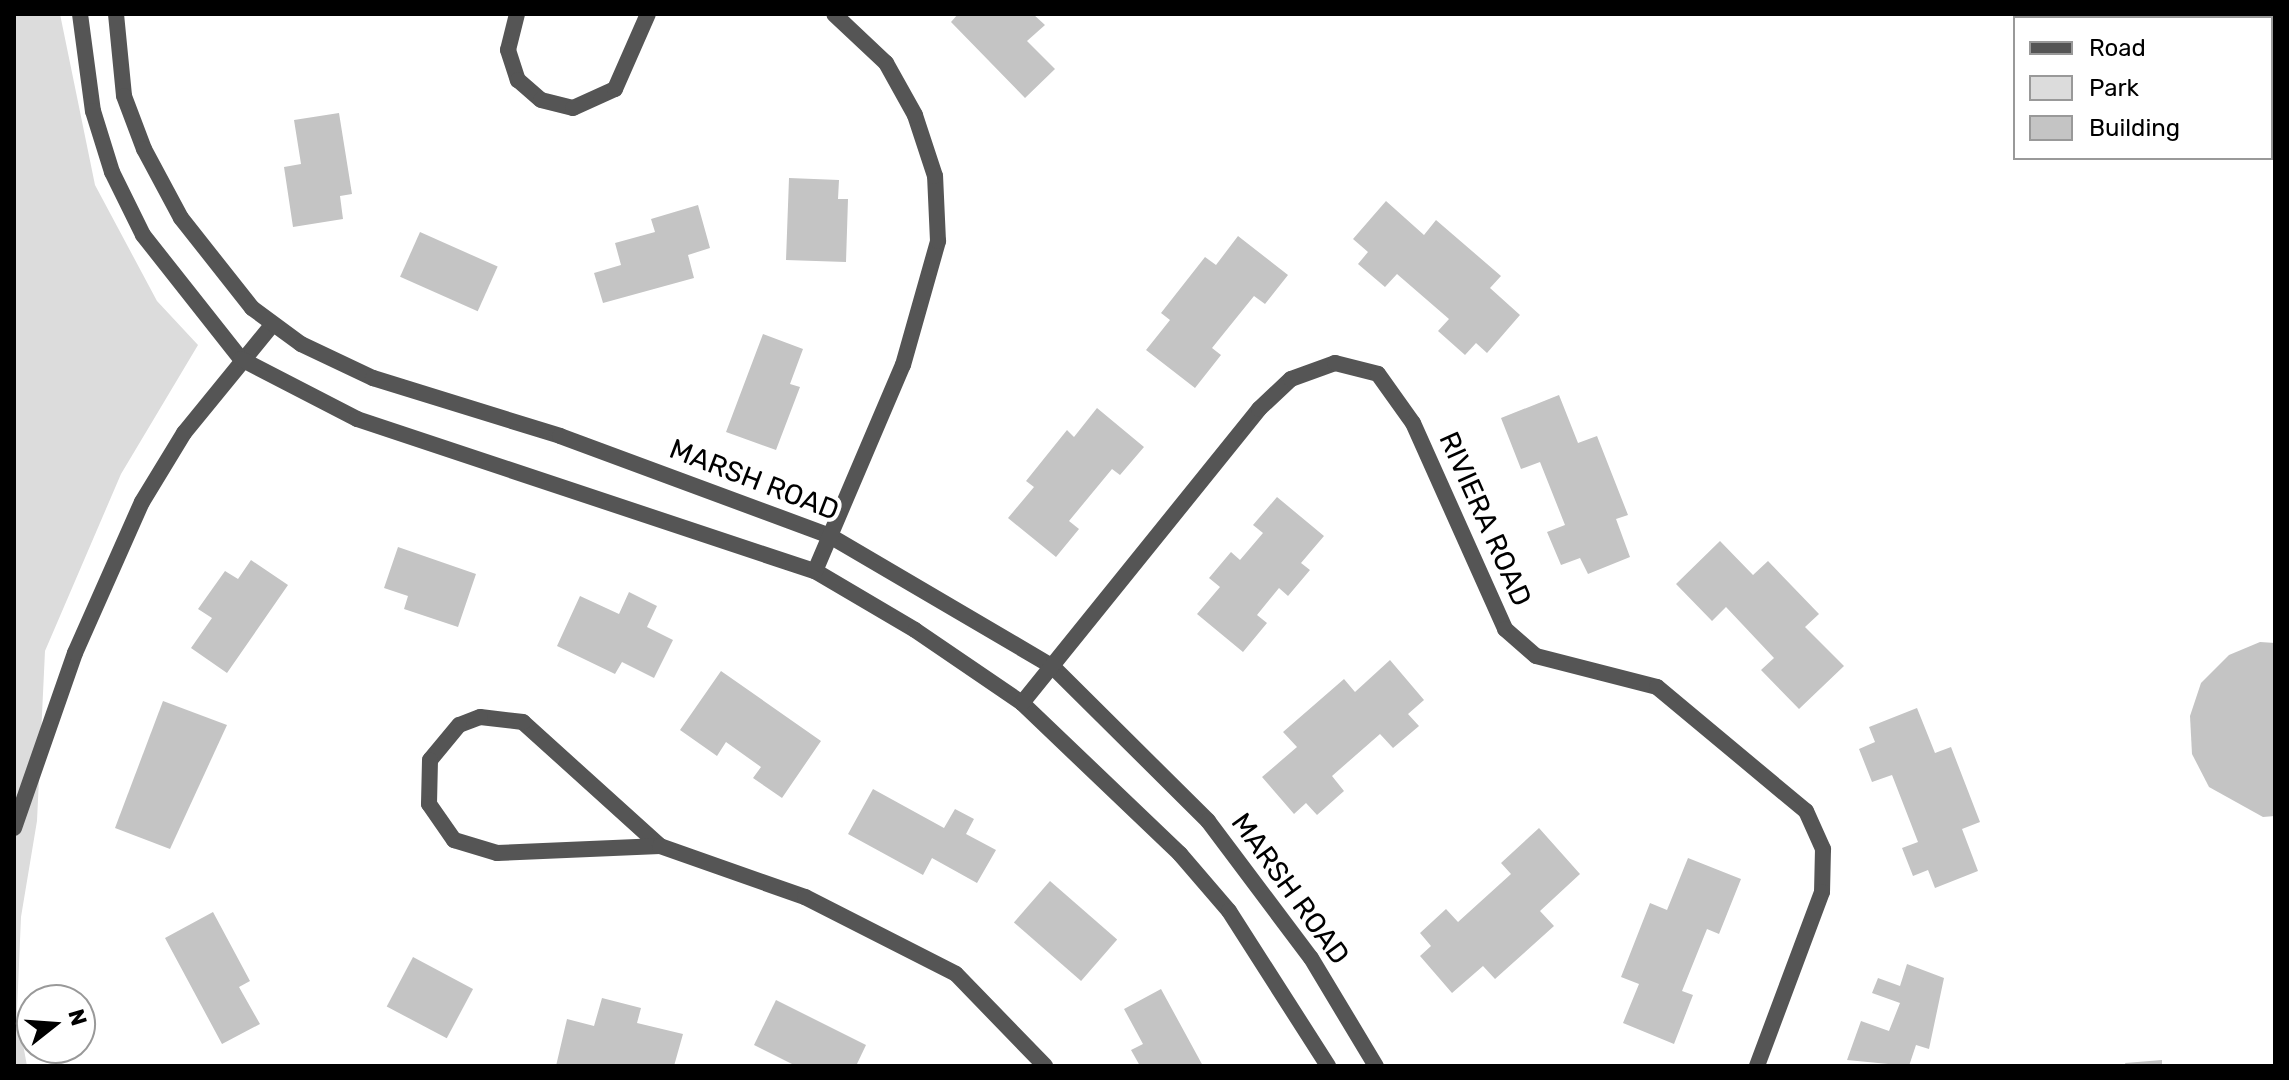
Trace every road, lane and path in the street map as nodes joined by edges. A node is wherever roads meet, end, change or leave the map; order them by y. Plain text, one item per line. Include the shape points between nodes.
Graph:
1 (80, 14) edge
2 (116, 14) edge
3 (517, 14) edge
4 (648, 14) edge
5 (834, 14) edge
6 (272, 325) junction
7 (241, 359) junction
8 (830, 536) junction
9 (815, 571) junction
10 (1052, 666) junction
11 (1022, 703) junction
12 (14, 828) edge
13 (660, 846) junction
14 (1045, 1066) edge
15 (1328, 1066) edge
16 (1376, 1066) edge
17 (1757, 1066) edge

1 - 7 street via 93,111 112,172 143,235
2 - 6 street, MARSH ROAD via 124,96 144,149 212,261
3 - 4 street via 508,50 518,80 541,100 573,108 615,89
5 - 8 street via 901,88 928,147 939,207 919,319
6 - 7 street
6 - 8 street, MARSH ROAD via 373,378 560,436
7 - 9 street via 357,419
7 - 12 street via 142,502 75,653
8 - 9 street
8 - 10 street, MARSH ROAD
9 - 11 street
10 - 11 street, RIVIERA ROAD
10 - 16 street, MARSH ROAD via 1208,821 1311,958
10 - 17 street, RIVIERA ROAD via 1240,432 1291,379 1335,363 1378,374 1413,423 1505,629 1536,656 1657,687 1806,811 1823,849 1822,892
11 - 15 street via 1090,762 1229,911
13 - 13 street via 523,722 502,716 459,725 430,760 426,782 438,824 475,850
13 - 14 street via 805,897 906,945 956,974

